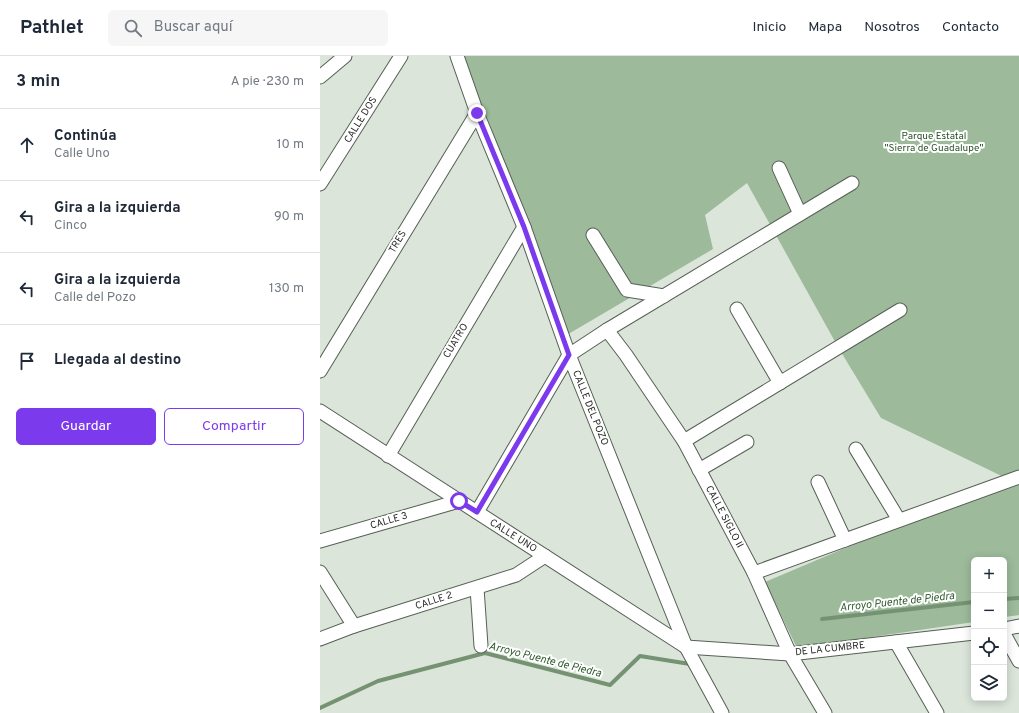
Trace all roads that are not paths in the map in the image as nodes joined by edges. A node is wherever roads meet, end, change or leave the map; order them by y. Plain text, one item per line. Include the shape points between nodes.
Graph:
1 (345, 56) edge
2 (401, 56) edge
3 (457, 56) edge
4 (320, 77) edge
5 (477, 113) junction
6 (779, 168) dead end
7 (852, 183) dead end
8 (320, 184) edge
9 (800, 214) junction
10 (524, 227) junction
11 (593, 235) dead end
12 (664, 296) junction
13 (737, 309) dead end
14 (900, 310) dead end
15 (607, 330) junction
16 (569, 355) junction
17 (320, 371) edge
18 (780, 383) junction
19 (320, 411) edge
20 (684, 442) junction
21 (747, 442) dead end
22 (856, 449) dead end
23 (388, 456) junction
24 (699, 470) junction
25 (1019, 477) edge
26 (818, 482) dead end
27 (459, 501) junction
28 (477, 512) junction
29 (899, 520) junction
30 (845, 540) junction
31 (320, 541) edge
32 (545, 556) junction
33 (320, 572) edge
34 (754, 573) junction
35 (477, 588) junction
36 (354, 626) junction
37 (1019, 626) edge
38 (1007, 628) edge
39 (971, 633) edge
40 (320, 639) edge
41 (1007, 639) edge
42 (896, 642) junction
43 (481, 646) dead end
44 (686, 646) junction
45 (790, 654) junction
46 (1019, 661) edge
47 (722, 713) edge
48 (825, 713) edge
49 (937, 713) edge

1 - 4 street
2 - 8 street, CALLE DOS
3 - 5 street, CALLE DEL POZO
5 - 10 street, CALLE DEL POZO
5 - 17 street, TRES
6 - 9 street
7 - 9 street
9 - 12 street
10 - 16 street, CALLE DEL POZO
10 - 23 street, CUATRO
11 - 12 street via 627,290
12 - 15 street
13 - 18 street
14 - 18 street
15 - 16 street
15 - 20 street, CALLE SIGLO II
16 - 28 street
16 - 44 street, CALLE DEL POZO
18 - 20 street
19 - 23 street, CALLE UNO
20 - 24 street, CALLE SIGLO II
21 - 24 street
22 - 29 street
23 - 27 street, CALLE UNO
24 - 34 street, CALLE SIGLO II
25 - 29 street
26 - 30 street
27 - 28 street, CALLE UNO
27 - 31 street, CALLE 3
28 - 32 street, CALLE UNO
29 - 30 street
30 - 34 street
32 - 35 street, CALLE 2 via 516,575
32 - 44 street, CALLE UNO
33 - 36 street
34 - 45 street, CALLE SIGLO II
35 - 36 street, CALLE 2
35 - 43 street
36 - 40 street, CALLE 2
37 - 38 street
39 - 42 street, DE LA CUMBRE
41 - 46 street
42 - 45 street, DE LA CUMBRE
42 - 49 street
44 - 45 street, DE LA CUMBRE
44 - 47 street, CALLE DEL POZO
45 - 48 street, CALLE SIGLO II

